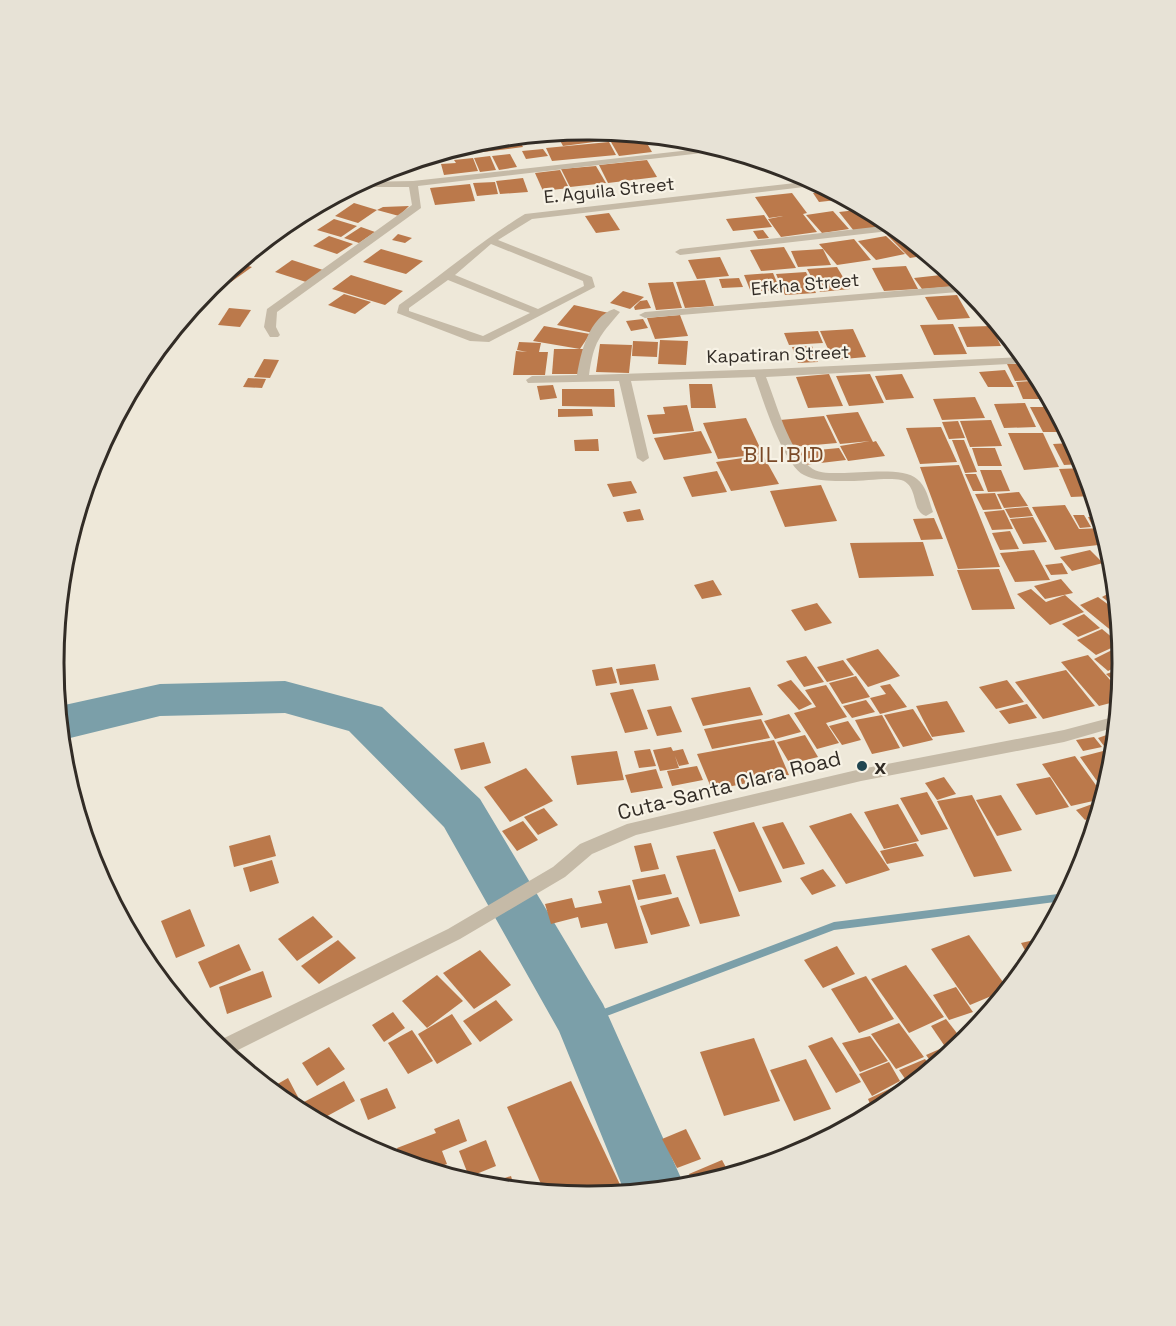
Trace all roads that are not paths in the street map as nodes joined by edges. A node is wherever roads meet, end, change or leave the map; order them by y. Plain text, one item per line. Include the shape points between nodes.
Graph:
1 (699, 152) edge
2 (413, 184) junction
3 (375, 185) edge
4 (801, 185) edge
5 (881, 230) edge
6 (490, 240) junction
7 (680, 252) dead end
8 (447, 276) junction
9 (954, 289) edge
10 (537, 312) junction
11 (614, 312) dead end
12 (645, 315) dead end
13 (274, 335) dead end
14 (1015, 361) edge
15 (759, 374) junction
16 (624, 377) junction
17 (583, 378) junction
18 (531, 380) dead end
19 (643, 458) dead end
20 (926, 512) dead end
21 (1108, 723) edge
22 (230, 1044) edge

1 - 2 street
2 - 3 street
2 - 13 street via 417,206 271,311
4 - 6 street, E. Aguila Street via 535,214
5 - 7 street
6 - 8 street, E. Aguila Street
6 - 10 street via 591,282 591,287
8 - 10 street
8 - 10 street, E. Aguila Street via 403,308 403,313 485,340
9 - 12 street, Efkha Street
11 - 17 street via 592,336 586,349
14 - 15 street, Kapatiran Street
15 - 16 street, Kapatiran Street
15 - 20 street via 795,460 806,472 828,477 910,478 916,482
16 - 17 street, Kapatiran Street
16 - 19 street
17 - 18 street, Kapatiran Street
21 - 22 street, Cuta-Santa Clara Road via 1064,736 861,775 633,829 586,849 559,872 476,921

